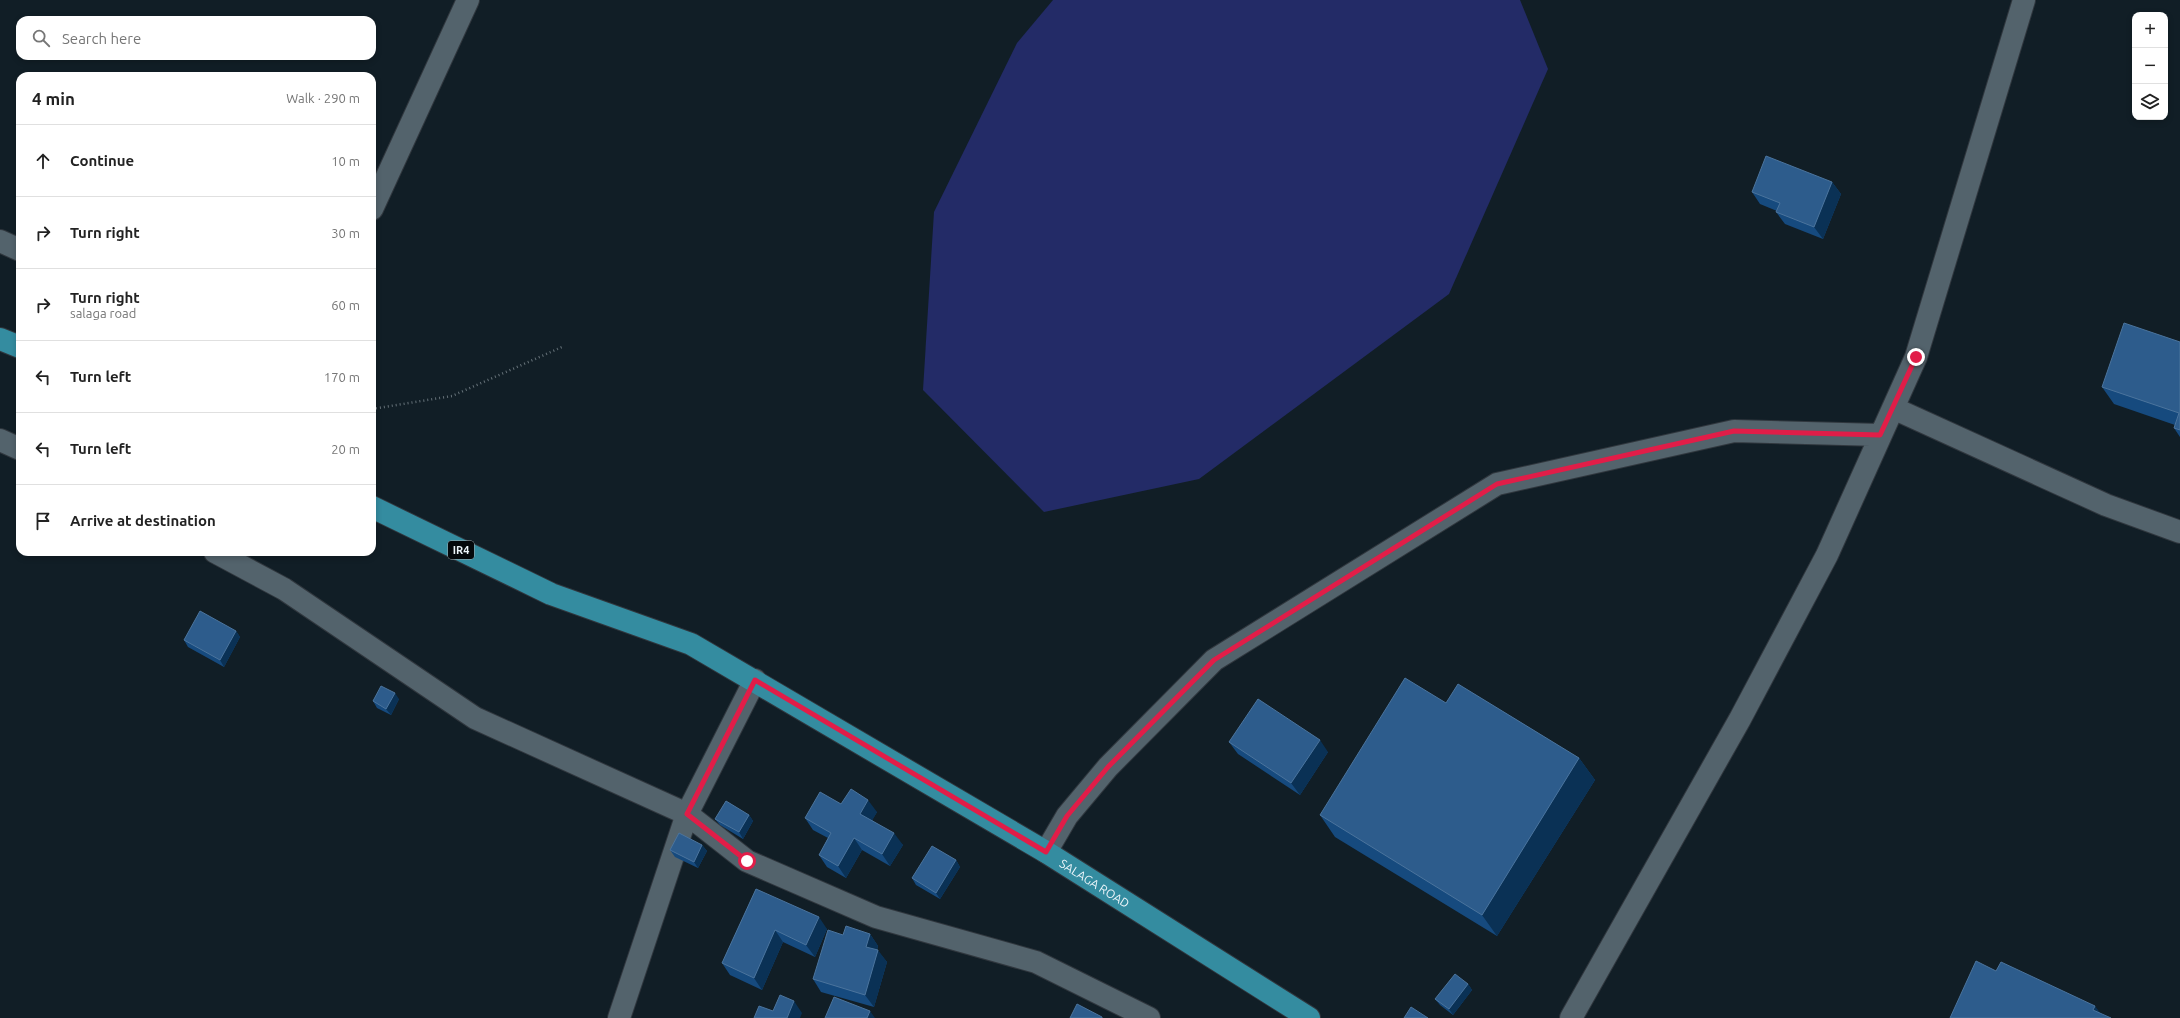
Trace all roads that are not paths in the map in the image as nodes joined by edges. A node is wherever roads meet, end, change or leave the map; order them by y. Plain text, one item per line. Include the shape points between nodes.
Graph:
1 (468, 0) edge
2 (2024, 0) edge
3 (376, 200) edge
4 (0, 241) edge
5 (16, 248) edge
6 (0, 339) edge
7 (16, 345) edge
8 (1892, 408) junction
9 (1880, 435) junction
10 (0, 440) edge
11 (16, 447) edge
12 (376, 509) edge
13 (2180, 532) edge
14 (222, 556) edge
15 (755, 680) junction
16 (687, 814) junction
17 (1046, 852) junction
18 (619, 1018) edge
19 (1149, 1018) edge
20 (1309, 1018) edge
21 (1571, 1018) edge

1 - 3 street
2 - 8 street via 1916,357
4 - 5 street
6 - 7 main road
8 - 9 street
8 - 13 street via 2106,505
9 - 17 street via 1734,431 1497,484 1214,660 1108,767 1067,816
9 - 21 street via 1826,555 1740,719
10 - 11 street
12 - 15 main road, SALAGA ROAD / IR4 via 550,594 691,644
14 - 16 street via 284,589 475,718
15 - 16 street
15 - 17 main road, SALAGA ROAD / IR4
16 - 18 street
16 - 19 street via 747,861 876,917 1036,962
17 - 20 main road, SALAGA ROAD / IR4

